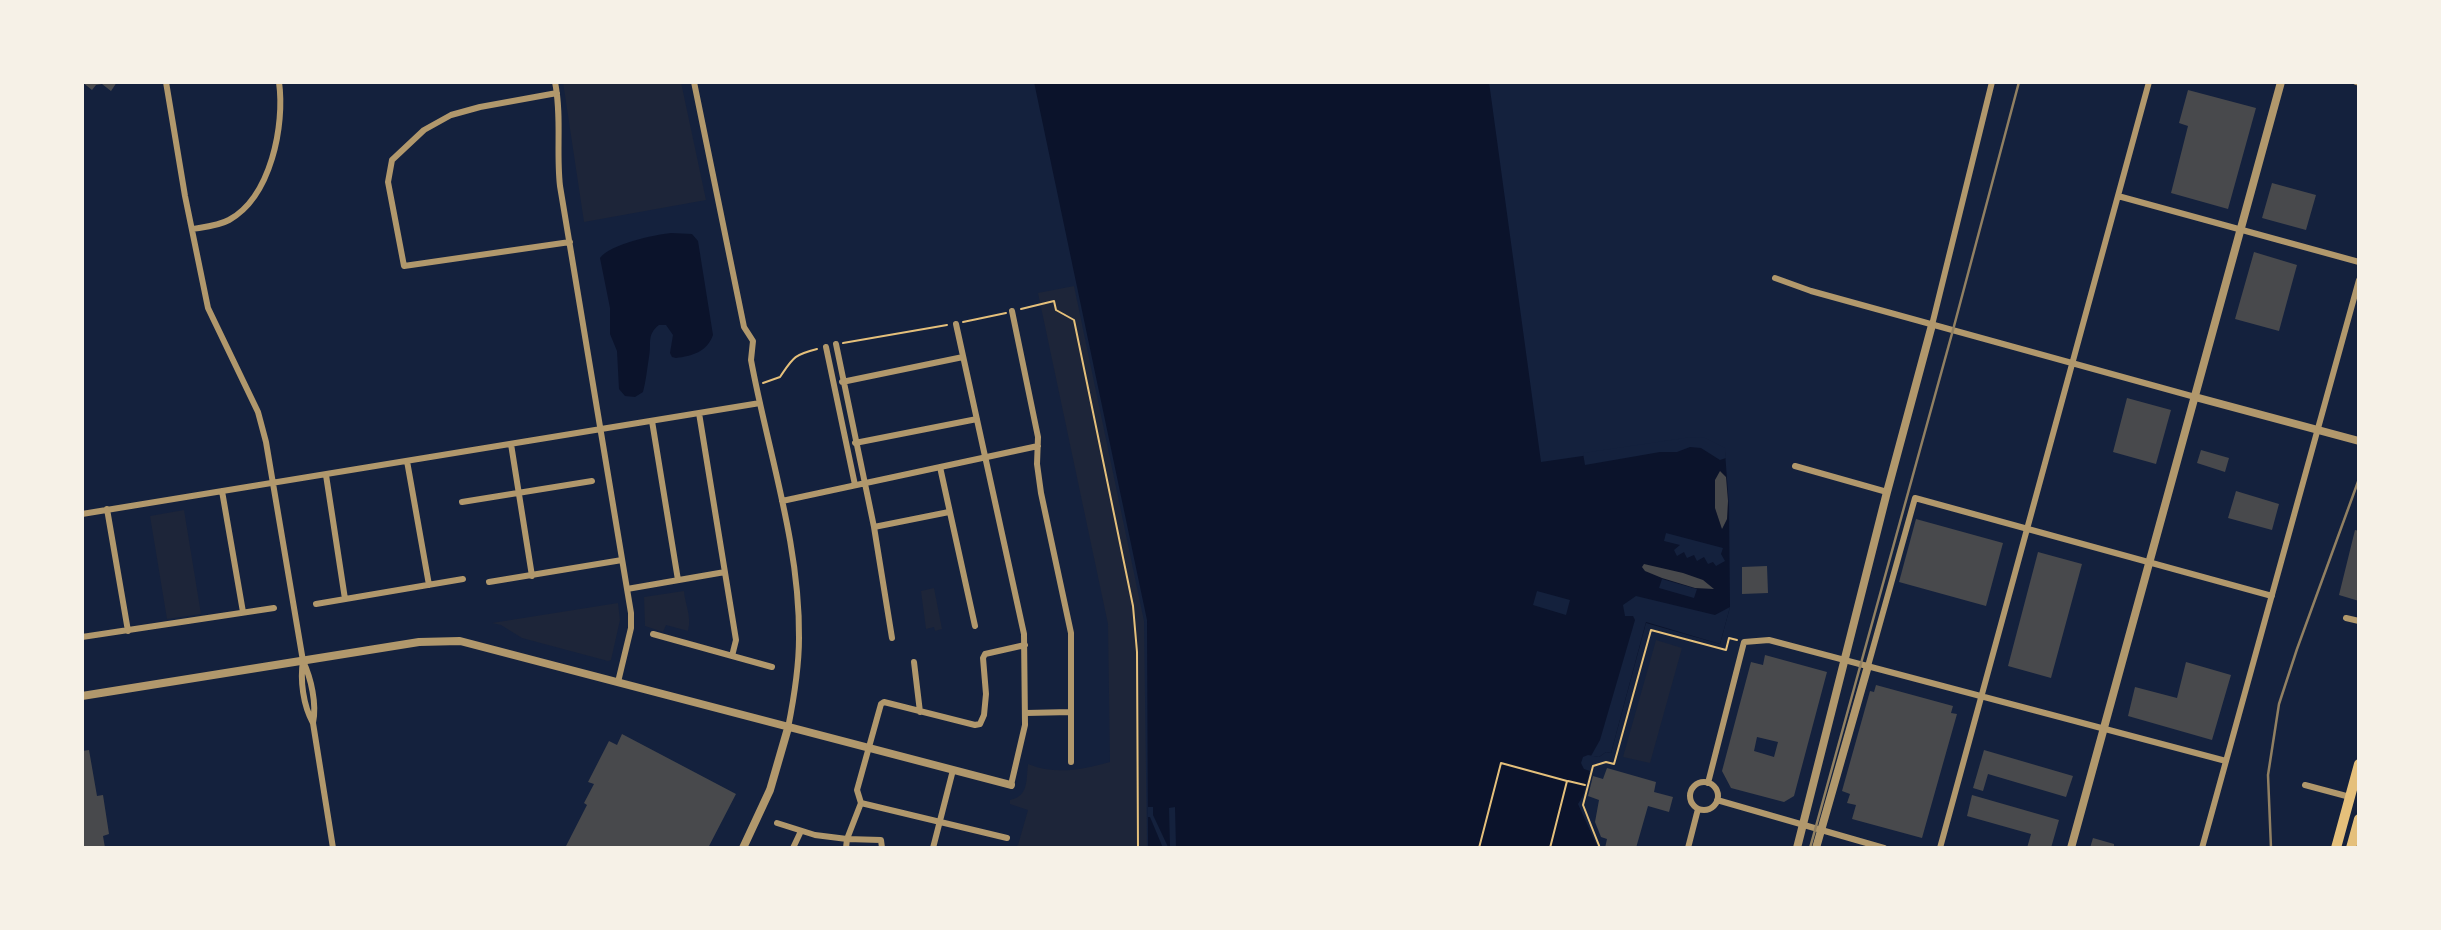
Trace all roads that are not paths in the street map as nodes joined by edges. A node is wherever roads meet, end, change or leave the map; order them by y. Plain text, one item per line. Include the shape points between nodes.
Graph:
1 (166, 82) edge
2 (279, 82) edge
3 (555, 82) edge
4 (694, 82) edge
5 (1992, 82) edge
6 (2149, 82) edge
7 (2281, 82) edge
8 (557, 93) junction
9 (2118, 196) junction
10 (192, 229) junction
11 (2240, 230) junction
12 (570, 242) junction
13 (2359, 262) edge
14 (1775, 278) dead end
15 (2359, 280) edge
16 (1012, 311) road end
17 (956, 324) road end
18 (1932, 325) junction
19 (836, 344) road end
20 (827, 346) road end
21 (963, 357) junction
22 (2073, 363) junction
23 (844, 382) junction
24 (835, 384) junction
25 (2194, 397) junction
26 (760, 403) junction
27 (699, 413) junction
28 (977, 419) junction
29 (652, 421) junction
30 (601, 429) junction
31 (2317, 430) junction
32 (2359, 441) edge
33 (857, 443) junction
34 (511, 444) junction
35 (847, 445) junction
36 (1038, 446) junction
37 (985, 457) junction
38 (407, 461) junction
39 (1795, 466) dead end
40 (940, 467) junction
41 (326, 475) junction
42 (592, 481) dead end
43 (273, 483) junction
44 (864, 484) junction
45 (855, 485) junction
46 (222, 491) junction
47 (1887, 492) junction
48 (519, 494) junction
49 (782, 501) junction
50 (462, 502) dead end
51 (107, 509) junction
52 (950, 512) junction
53 (82, 514) edge
54 (874, 527) junction
55 (2027, 528) junction
56 (622, 560) junction
57 (2150, 563) junction
58 (725, 572) junction
59 (532, 576) junction
60 (463, 579) dead end
61 (678, 580) junction
62 (489, 582) dead end
63 (429, 585) junction
64 (627, 589) junction
65 (2272, 596) junction
66 (345, 599) junction
67 (316, 604) dead end
68 (274, 608) dead end
69 (243, 612) junction
70 (2346, 618) dead end
71 (2359, 621) edge
72 (975, 626) dead end
73 (128, 631) junction
74 (653, 634) dead end
75 (82, 637) edge
76 (892, 638) dead end
77 (1025, 646) junction
78 (732, 656) junction
79 (1844, 659) junction
80 (303, 661) junction
81 (914, 662) dead end
82 (1868, 666) junction
83 (772, 667) dead end
84 (618, 682) junction
85 (82, 696) edge
86 (1981, 697) junction
87 (920, 712) junction
88 (1071, 712) junction
89 (1026, 713) junction
90 (788, 728) junction
91 (2105, 729) junction
92 (868, 748) junction
93 (2226, 761) junction
94 (1070, 762) dead end
95 (2359, 764) edge
96 (953, 770) junction
97 (1707, 783) junction
98 (1011, 785) joint
99 (2305, 785) dead end
100 (2350, 797) junction
101 (1717, 800) junction
102 (861, 803) junction
103 (1698, 809) junction
104 (940, 820) junction
105 (2359, 820) edge
106 (777, 823) dead end
107 (1803, 823) junction
108 (801, 831) junction
109 (1821, 831) junction
110 (1007, 838) dead end
111 (847, 839) junction
112 (333, 848) edge
113 (743, 848) edge
114 (793, 848) edge
115 (846, 848) edge
116 (882, 848) edge
117 (933, 848) edge
118 (1688, 848) edge
119 (1797, 848) edge
120 (1816, 848) edge
121 (1884, 848) edge
122 (1940, 848) edge
123 (2071, 848) edge
124 (2202, 848) edge
125 (2336, 848) edge
126 (2351, 848) edge

1 - 10 street
2 - 10 street via 278,136 258,188 229,220
3 - 8 street
4 - 26 street via 744,327 753,341 751,360
5 - 18 street
6 - 9 street
7 - 11 street
8 - 12 street via 558,160
8 - 12 street via 480,107 424,130 392,160 388,182 404,266
9 - 11 street
9 - 22 street
10 - 43 street via 208,308 258,412
11 - 13 street
11 - 25 street
12 - 30 street
14 - 18 street
15 - 31 street
16 - 36 street
17 - 21 street
18 - 22 street
18 - 47 street
19 - 23 street
20 - 24 street
21 - 23 street
21 - 28 street
22 - 25 street
22 - 55 street
23 - 24 street
23 - 33 street
24 - 35 street
25 - 31 street
25 - 57 street
26 - 27 street
26 - 49 street
27 - 29 street
27 - 58 street
28 - 33 street
28 - 37 street
29 - 30 street
29 - 61 street
30 - 34 street
30 - 56 street
31 - 32 street
31 - 65 street
33 - 35 street
33 - 44 street
34 - 38 street
34 - 48 street
35 - 45 street
36 - 37 street
36 - 88 street via 1040,483 1071,633
37 - 40 street
37 - 77 street
38 - 41 street
38 - 63 street
39 - 47 street
40 - 44 street
40 - 52 street
41 - 43 street
41 - 66 street
42 - 48 street
43 - 46 street
43 - 80 street
44 - 45 street
44 - 54 street
45 - 49 street
46 - 51 street
46 - 69 street
47 - 79 street
48 - 50 street
48 - 59 street
49 - 90 street via 799,619 797,674
51 - 53 street
51 - 73 street
52 - 54 street
52 - 72 street
54 - 76 street
55 - 57 street
55 - 82 street via 1915,498
55 - 86 street
56 - 59 street
56 - 64 street
57 - 65 street
57 - 91 street
58 - 61 street
58 - 78 street via 736,640
59 - 62 street
60 - 63 street
61 - 64 street
63 - 66 street
64 - 84 street via 631,628
65 - 93 street
66 - 67 street
68 - 69 street
69 - 73 street
70 - 71 street
73 - 75 street
74 - 78 street
77 - 87 street via 985,654 985,715 980,724
77 - 89 street
78 - 83 street
79 - 82 street
79 - 97 street via 1769,640 1744,642
79 - 107 street
80 - 84 street via 448,640
80 - 85 street
80 - 112 street via 301,674
81 - 87 street
82 - 86 street
82 - 109 street
84 - 90 street
86 - 91 street
86 - 122 street
87 - 92 street via 881,704
88 - 89 street
88 - 94 street
89 - 98 street
90 - 92 street
90 - 113 street via 770,790
91 - 93 street
91 - 123 street
92 - 96 street
92 - 102 street via 858,790
93 - 124 street
95 - 100 main road
96 - 98 street
96 - 104 street
97 - 101 street via 1716,791
97 - 103 street via 1691,791 1690,799
99 - 100 street
100 - 125 main road
101 - 103 street via 1710,808
101 - 107 street
102 - 104 street
102 - 111 street
103 - 118 street
104 - 110 street
104 - 117 street
105 - 126 highway
106 - 108 street
107 - 109 street
107 - 119 street
108 - 111 street
108 - 114 street
109 - 120 street
109 - 121 street
111 - 115 street
111 - 116 street via 881,840

